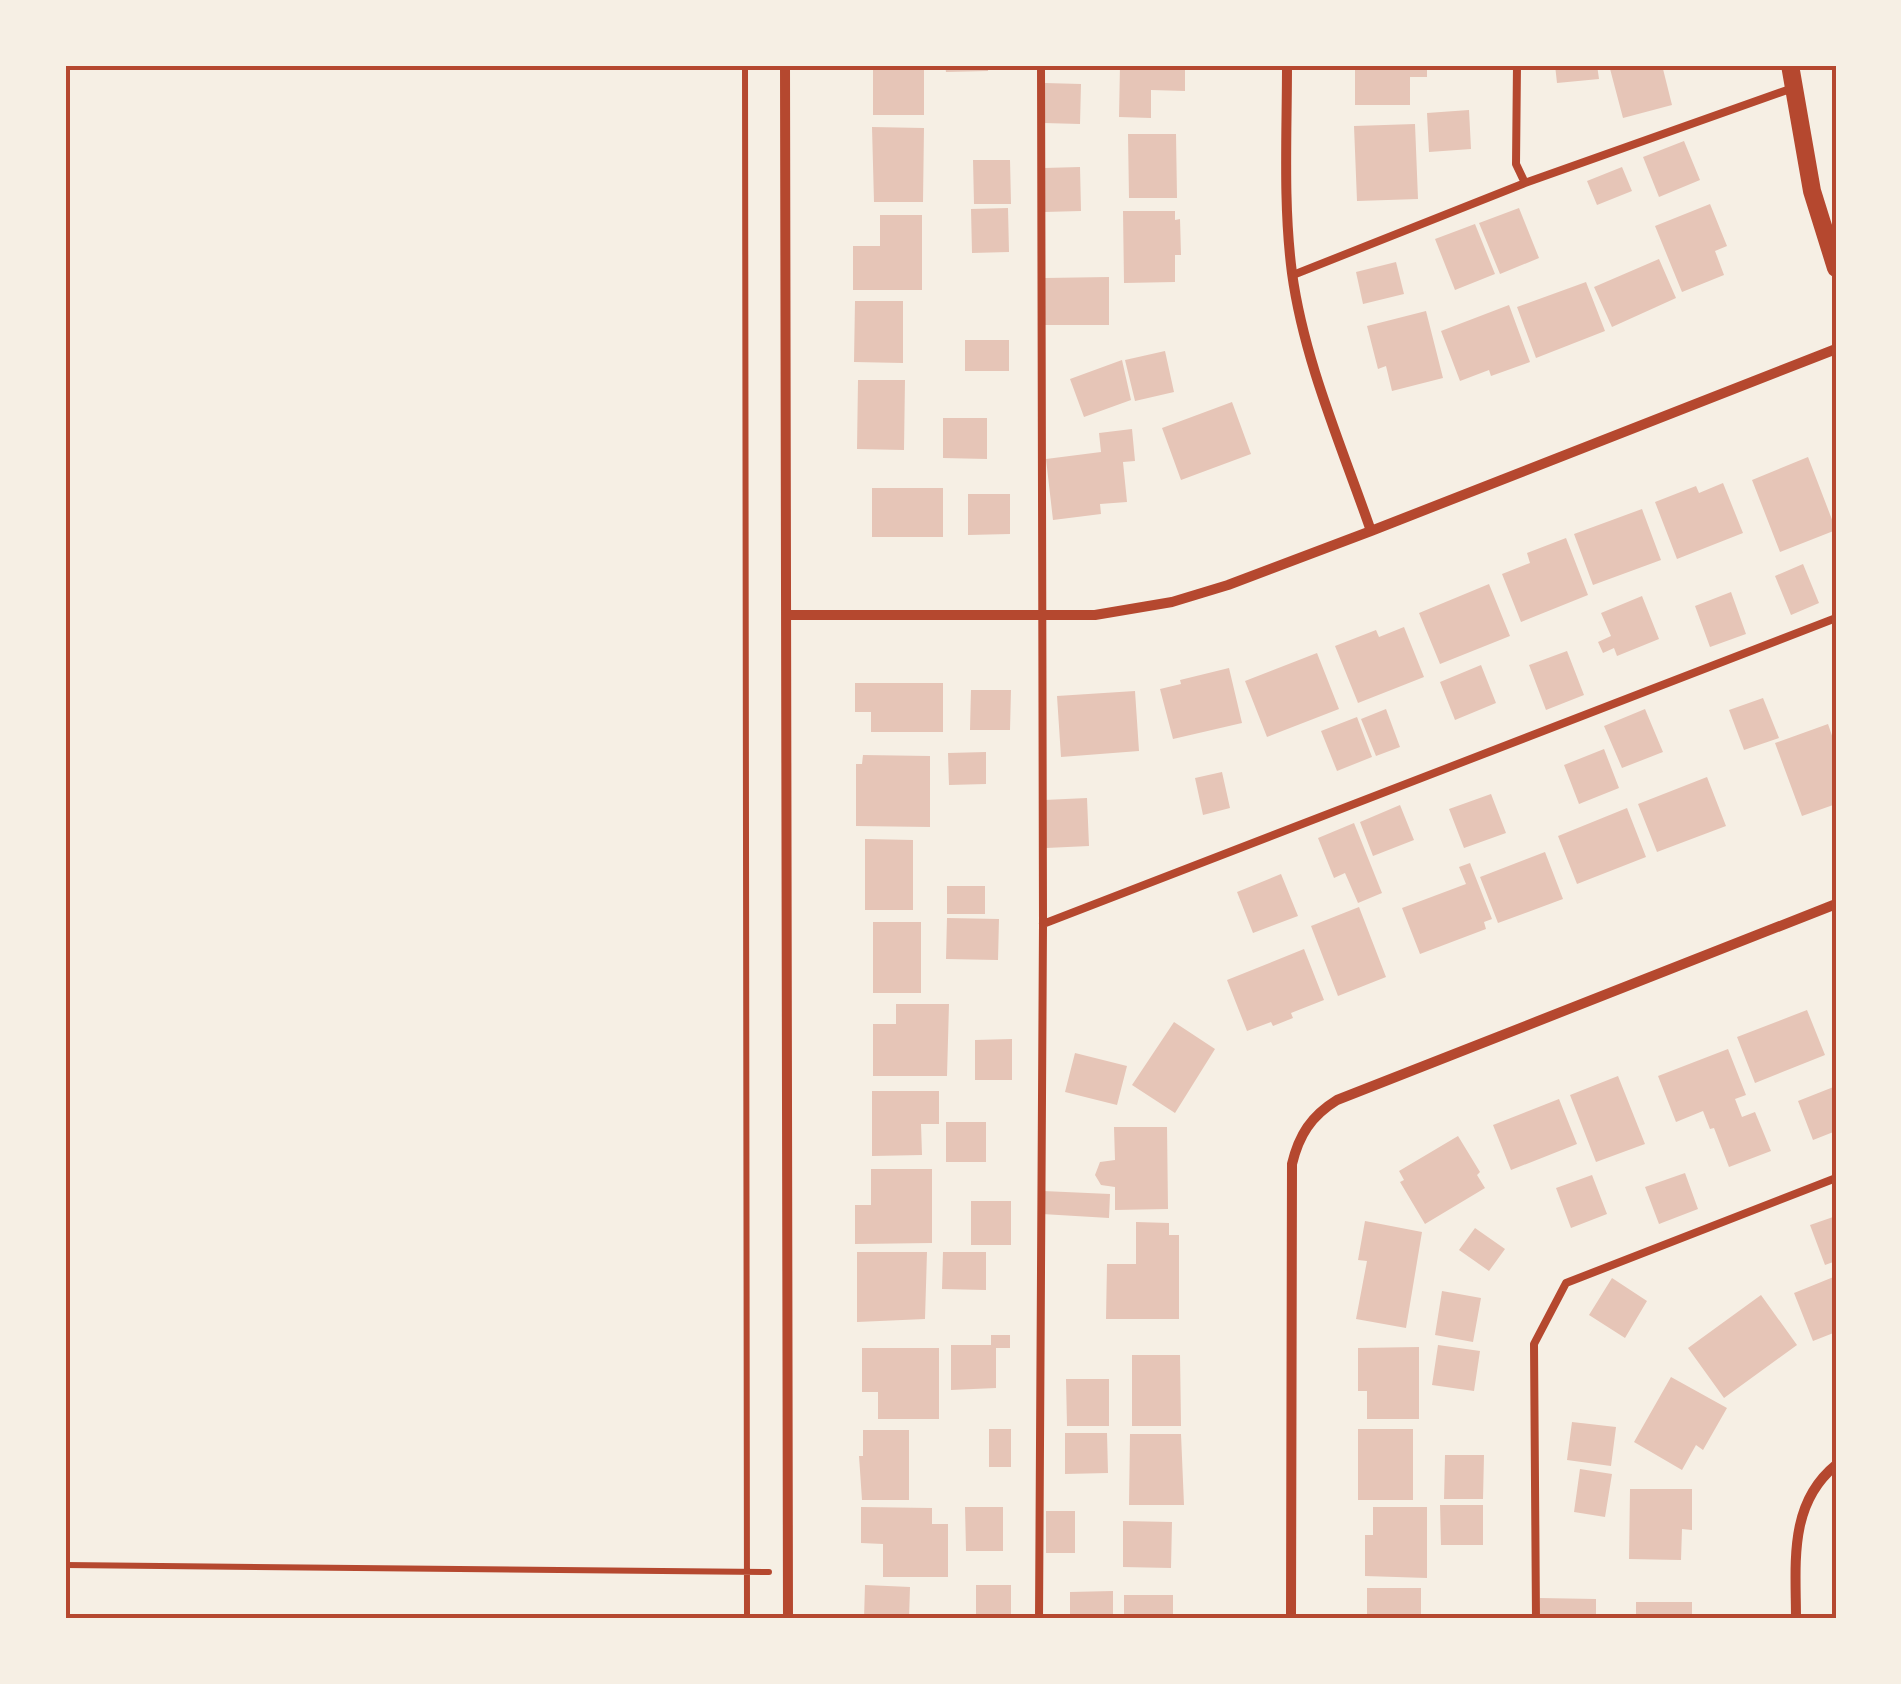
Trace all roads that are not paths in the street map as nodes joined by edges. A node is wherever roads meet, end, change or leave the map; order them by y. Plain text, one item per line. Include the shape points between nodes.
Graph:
1 (785, 65) edge
2 (1041, 65) edge
3 (1287, 65) edge
4 (1517, 65) edge
5 (1790, 65) edge
6 (1794, 88) junction
7 (1524, 183) junction
8 (1836, 268) edge
9 (1293, 275) junction
10 (1836, 348) edge
11 (1371, 530) junction
12 (788, 615) junction
13 (1042, 616) junction
14 (1836, 618) edge
15 (1836, 904) edge
16 (1043, 924) junction
17 (1836, 1178) edge
18 (1836, 1465) edge
19 (788, 1619) edge
20 (1038, 1619) edge
21 (1291, 1619) edge
22 (1536, 1619) edge
23 (1796, 1619) edge

1 - 12 street
2 - 13 lane
3 - 9 street via 1286,211
4 - 7 lane via 1516,164
5 - 6 street
6 - 7 lane
6 - 8 street via 1812,191
7 - 9 lane
9 - 11 street via 1304,331
10 - 11 street
11 - 13 street via 1172,602
12 - 13 street
12 - 19 street
13 - 16 lane
14 - 16 lane
15 - 21 street via 1336,1100 1306,1127 1292,1164
16 - 20 lane
17 - 22 lane via 1566,1283 1534,1344
18 - 23 street via 1806,1503 1796,1541

